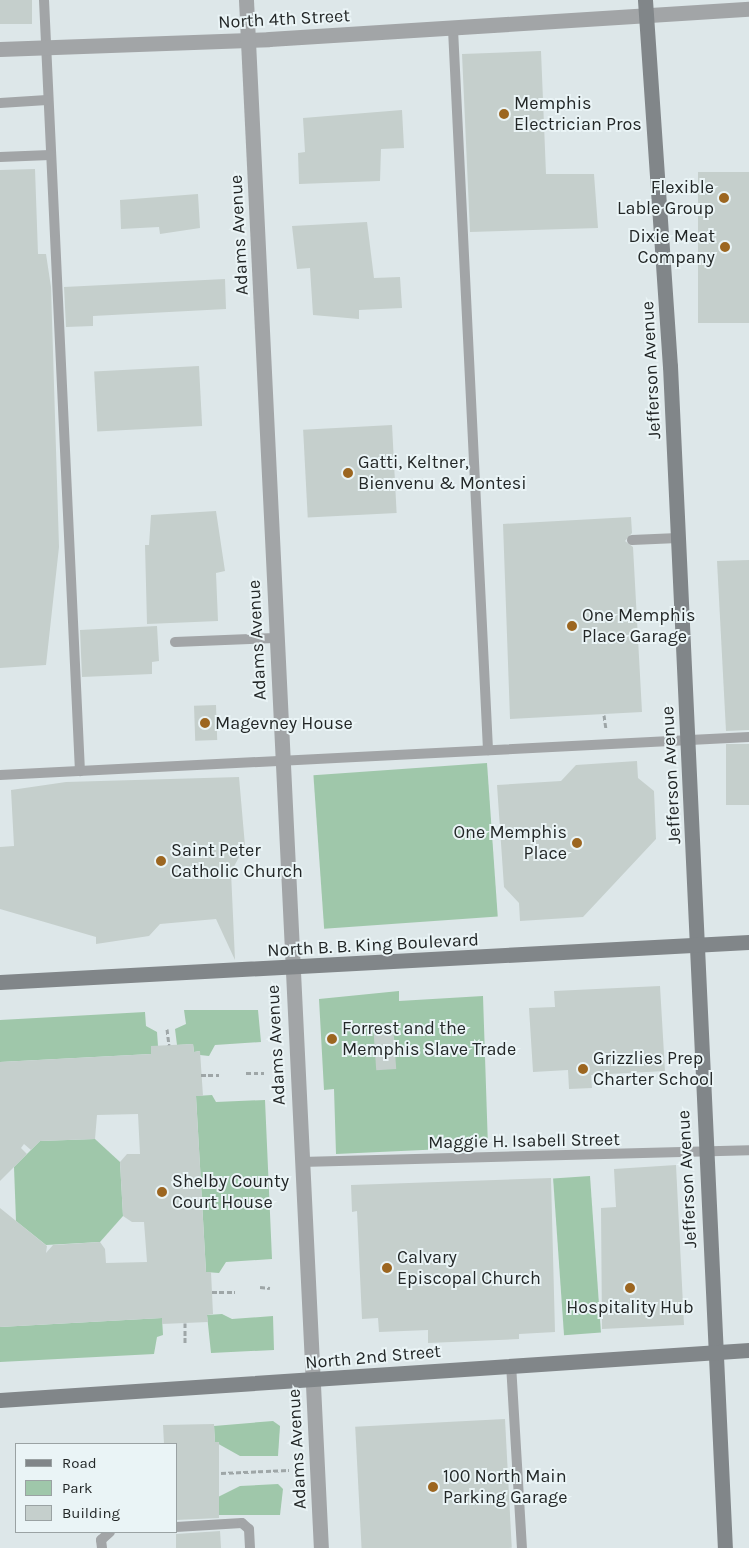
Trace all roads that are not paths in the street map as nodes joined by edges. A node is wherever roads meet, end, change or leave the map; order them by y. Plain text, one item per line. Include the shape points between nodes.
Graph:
1 (44, 0) edge
2 (246, 0) edge
3 (646, 7) edge
4 (749, 9) edge
5 (453, 29) junction
6 (247, 40) junction
7 (44, 48) junction
8 (0, 49) edge
9 (47, 100) junction
10 (0, 103) edge
11 (50, 155) junction
12 (0, 157) edge
13 (678, 538) junction
14 (632, 540) dead end
15 (276, 638) junction
16 (175, 642) dead end
17 (749, 737) edge
18 (688, 740) junction
19 (488, 750) junction
20 (281, 761) junction
21 (80, 771) junction
22 (0, 775) edge
23 (749, 942) edge
24 (698, 944) junction
25 (291, 969) junction
26 (0, 982) edge
27 (749, 1150) edge
28 (705, 1152) junction
29 (301, 1162) junction
30 (749, 1350) edge
31 (715, 1352) junction
32 (511, 1364) junction
33 (313, 1382) junction
34 (0, 1400) edge
35 (178, 1527) edge
36 (109, 1533) edge
37 (102, 1548) edge
38 (250, 1548) edge
39 (321, 1548) edge
40 (522, 1548) edge
41 (725, 1548) edge

1 - 7 lane
2 - 6 street, Adams Avenue
3 - 4 street, North 4th Street
3 - 5 street, North 4th Street
3 - 13 main road, Jefferson Avenue
5 - 6 street, North 4th Street
5 - 19 lane
6 - 7 street, North 4th Street
6 - 15 street, Adams Avenue
7 - 8 street, North 4th Street
7 - 9 lane
9 - 10 lane
9 - 11 lane
11 - 12 lane
11 - 21 lane
13 - 14 lane
13 - 18 main road, Jefferson Avenue
15 - 16 lane
15 - 20 street, Adams Avenue
17 - 18 lane
18 - 19 lane
18 - 24 main road, Jefferson Avenue
19 - 20 lane
20 - 21 lane
20 - 25 street, Adams Avenue
21 - 22 lane
23 - 24 main road, North B. B. King Boulevard
24 - 25 main road, North B. B. King Boulevard
24 - 28 main road, Jefferson Avenue
25 - 26 main road, North B. B. King Boulevard
25 - 29 street, Adams Avenue
27 - 28 lane, Maggie H. Isabell Street
28 - 29 lane, Maggie H. Isabell Street
28 - 31 main road, Jefferson Avenue
29 - 33 street, Adams Avenue
30 - 31 main road, North 2nd Street
31 - 32 main road, North 2nd Street
31 - 41 main road, Jefferson Avenue
32 - 33 main road, North 2nd Street
32 - 40 lane
33 - 34 main road, North 2nd Street
33 - 39 street, Adams Avenue
35 - 38 lane via 242,1523 249,1530
36 - 37 lane via 102,1540

